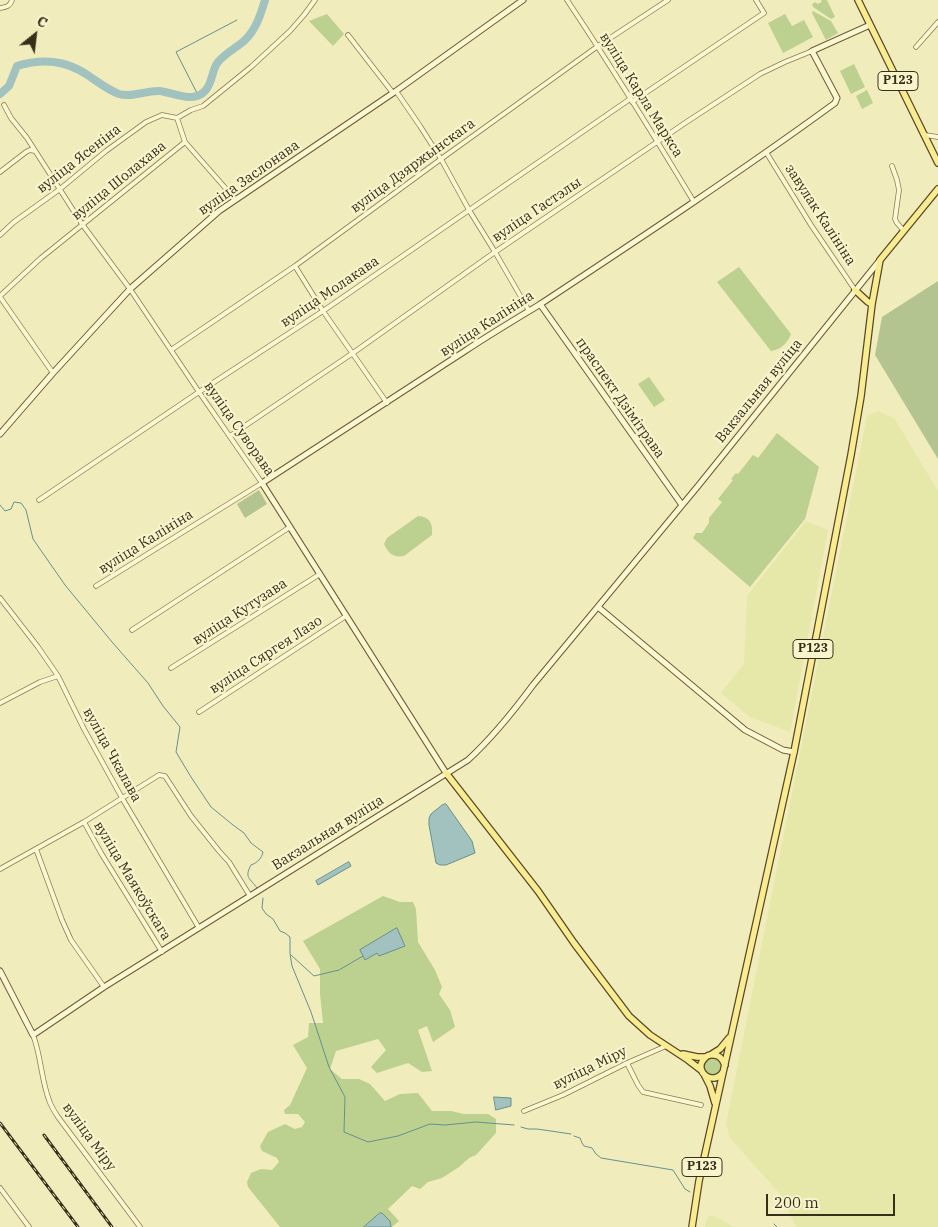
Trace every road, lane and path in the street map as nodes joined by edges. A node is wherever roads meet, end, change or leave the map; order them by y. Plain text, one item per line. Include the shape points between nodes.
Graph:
1 (12, 0) edge
2 (315, 0) edge
3 (523, 0) edge
4 (566, 0) edge
5 (668, 0) edge
6 (756, 0) edge
7 (858, 0) edge
8 (0, 8) edge
9 (938, 22) edge
10 (870, 25) junction
11 (348, 35) dead end
12 (598, 46) junction
13 (916, 46) dead end
14 (812, 51) junction
15 (394, 92) junction
16 (631, 100) junction
17 (4, 105) dead end
18 (177, 118) junction
19 (925, 135) junction
20 (938, 136) edge
21 (185, 142) junction
22 (658, 142) junction
23 (35, 151) junction
24 (766, 152) junction
25 (441, 159) junction
26 (938, 163) edge
27 (892, 166) dead end
28 (0, 172) edge
29 (60, 189) junction
30 (938, 189) edge
31 (235, 199) junction
32 (694, 202) junction
33 (468, 210) junction
34 (82, 224) junction
35 (904, 231) junction
36 (0, 235) edge
37 (495, 252) junction
38 (880, 260) junction
39 (295, 266) junction
40 (130, 288) junction
41 (855, 290) junction
42 (0, 296) edge
43 (540, 304) junction
44 (872, 304) junction
45 (323, 311) junction
46 (529, 311) junction
47 (171, 350) junction
48 (353, 353) junction
49 (53, 373) junction
50 (199, 392) junction
51 (386, 403) junction
52 (0, 434) edge
53 (230, 436) junction
54 (262, 483) junction
55 (39, 500) dead end
56 (682, 506) junction
57 (290, 527) junction
58 (320, 574) junction
59 (96, 586) dead end
60 (0, 598) edge
61 (598, 607) junction
62 (346, 616) junction
63 (132, 630) dead end
64 (172, 668) dead end
65 (58, 676) junction
66 (0, 703) edge
67 (199, 712) dead end
68 (794, 752) junction
69 (446, 773) junction
70 (122, 798) junction
71 (84, 822) junction
72 (36, 849) junction
73 (0, 869) edge
74 (250, 896) junction
75 (199, 928) junction
76 (162, 952) junction
77 (0, 970) edge
78 (104, 987) junction
79 (33, 1034) junction
80 (731, 1034) junction
81 (666, 1046) junction
82 (676, 1052) junction
83 (709, 1056) junction
84 (626, 1063) junction
85 (724, 1065) junction
86 (701, 1070) junction
87 (723, 1072) junction
88 (705, 1076) junction
89 (701, 1106) dead end
90 (715, 1108) junction
91 (524, 1111) dead end
92 (0, 1188) edge
93 (29, 1227) edge
94 (140, 1227) edge
95 (692, 1227) edge

1 - 8 street via 10,5
2 - 18 street via 290,30 251,67 203,106
3 - 15 main road, вуліца Заслонава
4 - 12 street, вуліца Карла Маркса
5 - 12 street, вуліца Дзяржынскага
6 - 16 street, вуліца Молакава via 764,13
7 - 10 main road, Р123
9 - 13 street
10 - 14 main road, вуліца Гастэлы
10 - 19 main road, Р123
11 - 15 street
12 - 16 street, вуліца Карла Маркса
12 - 25 street, вуліца Дзяржынскага
14 - 22 street, вуліца Гастэлы via 760,74
14 - 24 main road, вуліца Калініна via 837,98 835,103
15 - 25 street
15 - 31 main road, вуліца Заслонава
16 - 22 street, вуліца Карла Маркса
16 - 33 street, вуліца Молакава
17 - 23 street, вуліца Суворава
18 - 21 street, вуліца Шолахава
18 - 29 street, вуліца Ясеніна via 162,115 146,122
19 - 20 street
19 - 26 main road, Р123
21 - 31 street
21 - 34 street, вуліца Шолахава
22 - 32 street, вуліца Карла Маркса
22 - 37 street, вуліца Гастэлы
23 - 28 street via 26,152
23 - 29 street, вуліца Суворава
24 - 32 main road, вуліца Калініна
24 - 41 street, завулак Калініна
25 - 33 street
25 - 39 street, вуліца Дзяржынскага
27 - 35 street via 898,184 895,219
29 - 34 street, вуліца Суворава
29 - 36 street, вуліца Ясеніна
30 - 35 main road, Вакзальная вуліца / Р123
31 - 40 main road, вуліца Заслонава
32 - 43 main road, вуліца Калініна
33 - 37 street
33 - 45 street, вуліца Молакава
34 - 40 street, вуліца Суворава
34 - 42 street, вуліца Шолахава
35 - 38 main road, Вакзальная вуліца / Р123
37 - 46 street
37 - 48 street, вуліца Гастэлы
38 - 41 main road, Вакзальная вуліца
38 - 44 main road, Р123
39 - 45 street
39 - 47 street, вуліца Дзяржынскага
40 - 47 street, вуліца Суворава
40 - 49 main road, вуліца Заслонава
41 - 44 main road
41 - 56 main road, Вакзальная вуліца
42 - 49 street
43 - 46 main road, вуліца Калініна
43 - 56 main road, праспект Дзімітрава
44 - 68 main road, Р123 via 851,455
45 - 48 street
45 - 50 street, вуліца Молакава
46 - 51 main road, вуліца Калініна
47 - 50 street, вуліца Суворава
48 - 51 street
48 - 53 street, вуліца Гастэлы
49 - 52 main road, вуліца Заслонава
50 - 53 street, вуліца Суворава
50 - 55 street, вуліца Молакава
51 - 54 main road, вуліца Калініна
53 - 54 street, вуліца Суворава
54 - 57 main road, вуліца Суворава
54 - 59 street, вуліца Калініна
56 - 61 main road, Вакзальная вуліца
57 - 58 main road, вуліца Суворава
57 - 63 street
58 - 62 main road, вуліца Суворава
58 - 64 street, вуліца Кутузава
60 - 65 street, вуліца Чкалава
61 - 68 main road via 745,730 783,750
61 - 69 main road, Вакзальная вуліца via 495,734 468,760
62 - 67 street, вуліца Сяргея Лазо
62 - 69 main road, вуліца Суворава
65 - 66 street
65 - 70 street, вуліца Чкалава
68 - 80 main road, Р123
69 - 74 main road, Вакзальная вуліца
69 - 81 main road via 538,891 629,1016
70 - 71 street
70 - 74 street via 159,775 165,776
70 - 75 street, вуліца Чкалава
71 - 72 street
71 - 76 street, вуліца Маякоўскага
72 - 73 street
72 - 78 street via 71,940
74 - 75 main road, Вакзальная вуліца
75 - 76 main road, Вакзальная вуліца
76 - 78 main road, Вакзальная вуліца
77 - 79 main road, вуліца Міру
78 - 79 main road, Вакзальная вуліца
79 - 94 street, вуліца Міру via 52,1107
80 - 83 main road via 720,1049
80 - 85 main road, Р123
81 - 82 main road
81 - 84 street, вуліца Міру
82 - 83 main road
82 - 86 main road
83 - 85 main road via 722,1058
83 - 86 main road via 701,1063
84 - 89 street via 643,1092
84 - 91 street, вуліца Міру
85 - 87 main road, Р123
86 - 88 main road
87 - 88 main road via 715,1078
87 - 90 main road, Р123
88 - 90 main road
90 - 95 main road, Р123
92 - 93 street

